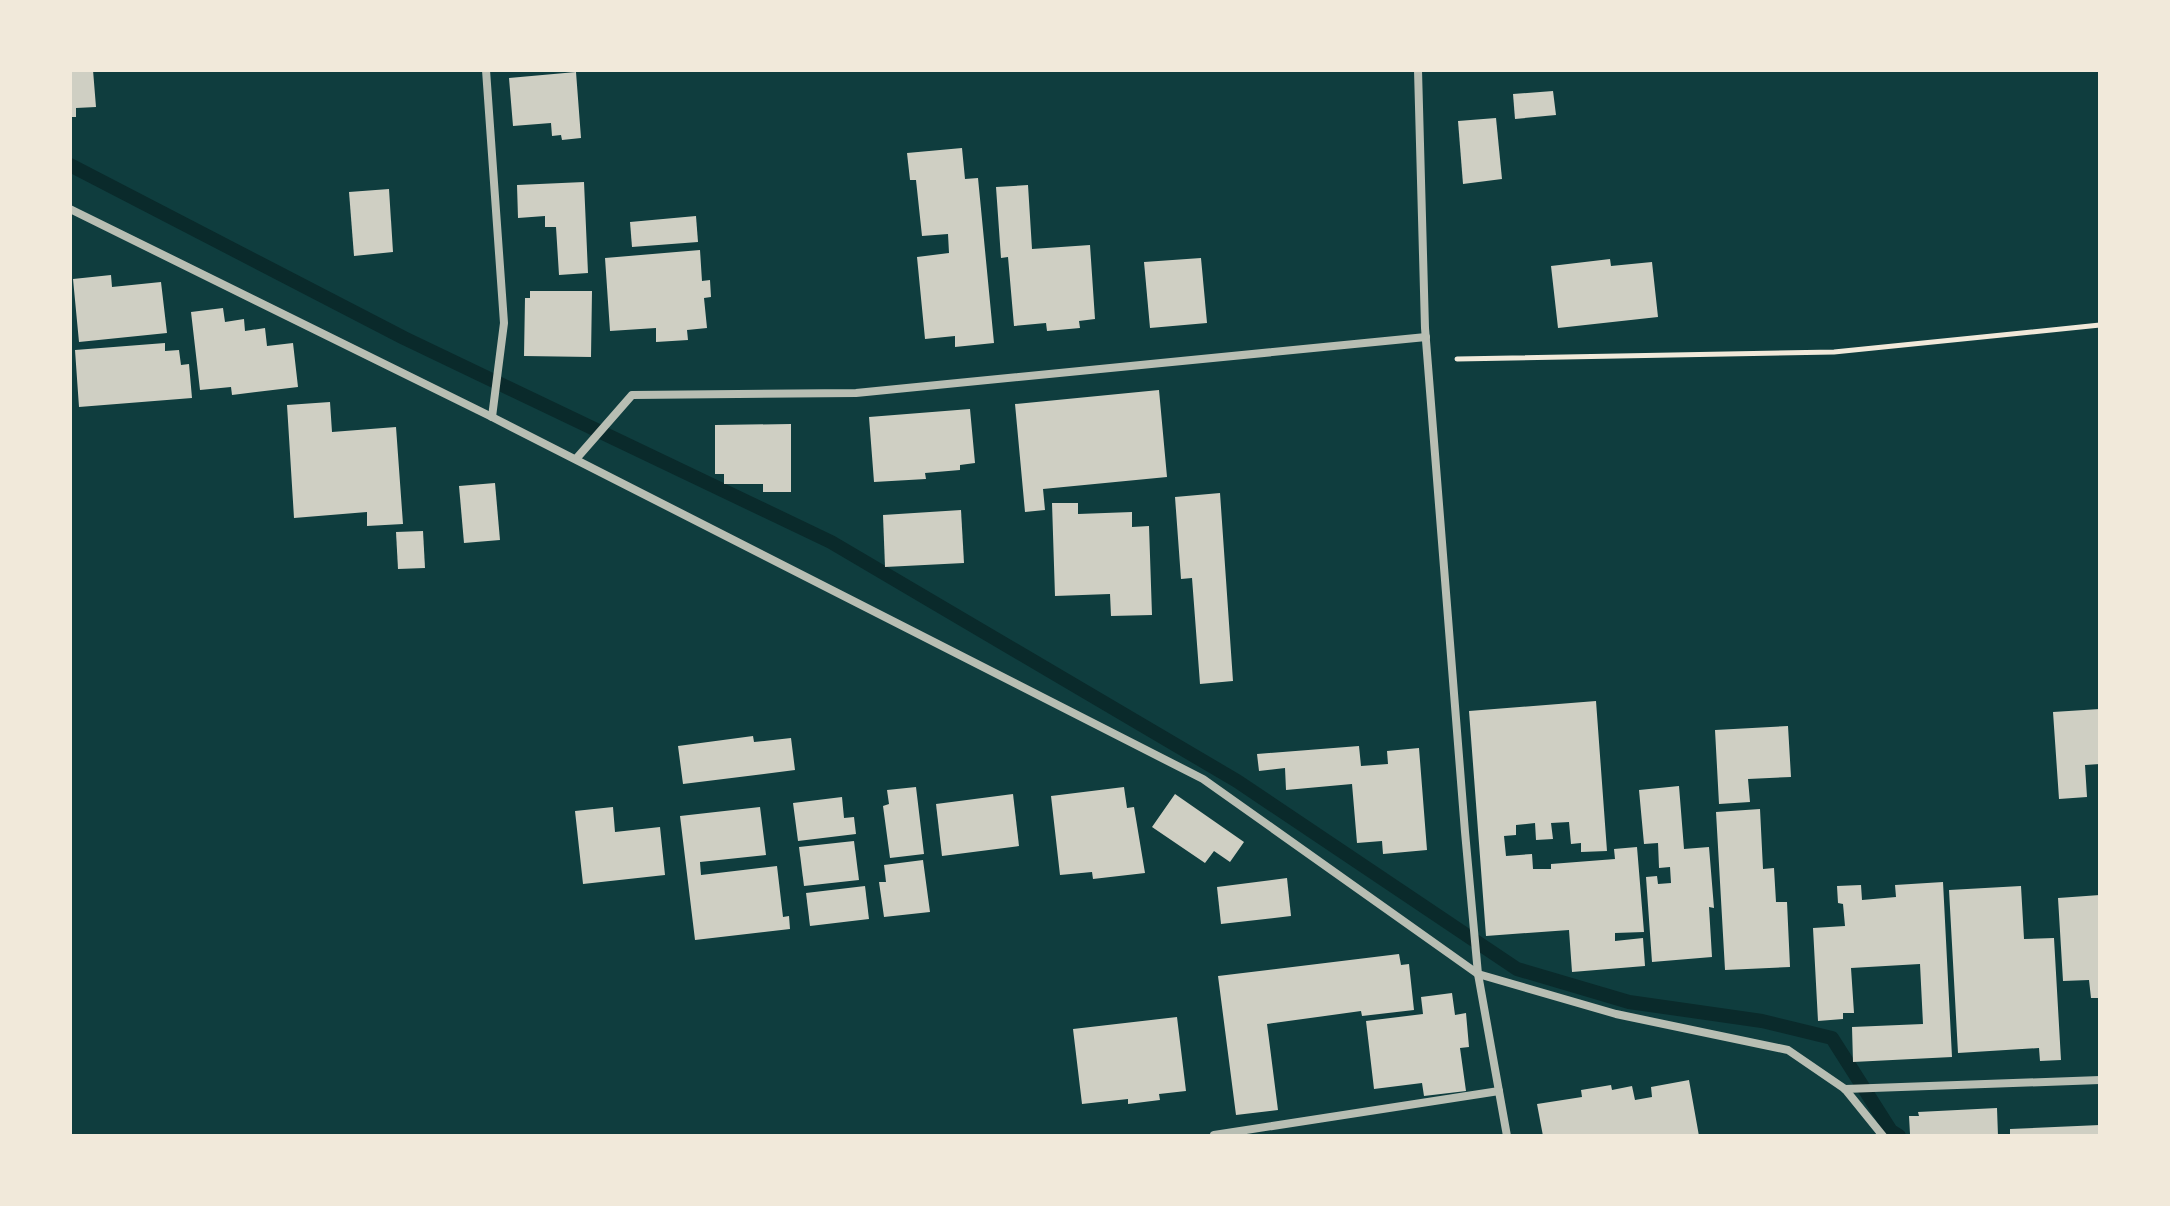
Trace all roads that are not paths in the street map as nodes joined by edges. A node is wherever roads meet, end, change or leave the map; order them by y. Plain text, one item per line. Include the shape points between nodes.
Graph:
1 (486, 70) edge
2 (1418, 70) edge
3 (70, 209) edge
4 (1426, 337) junction
5 (492, 417) junction
6 (576, 459) junction
7 (1478, 974) junction
8 (2100, 1080) edge
9 (1845, 1089) junction
10 (1499, 1091) junction
11 (1214, 1135) edge
12 (1507, 1136) edge
13 (1883, 1136) edge

1 - 5 street via 504,323
2 - 4 street
3 - 5 street
4 - 6 street via 856,393 632,395
4 - 7 street
5 - 6 street
6 - 7 street via 1203,779
7 - 9 street via 1616,1014 1788,1050
7 - 10 street
8 - 9 street
9 - 13 street
10 - 11 street
10 - 12 street

